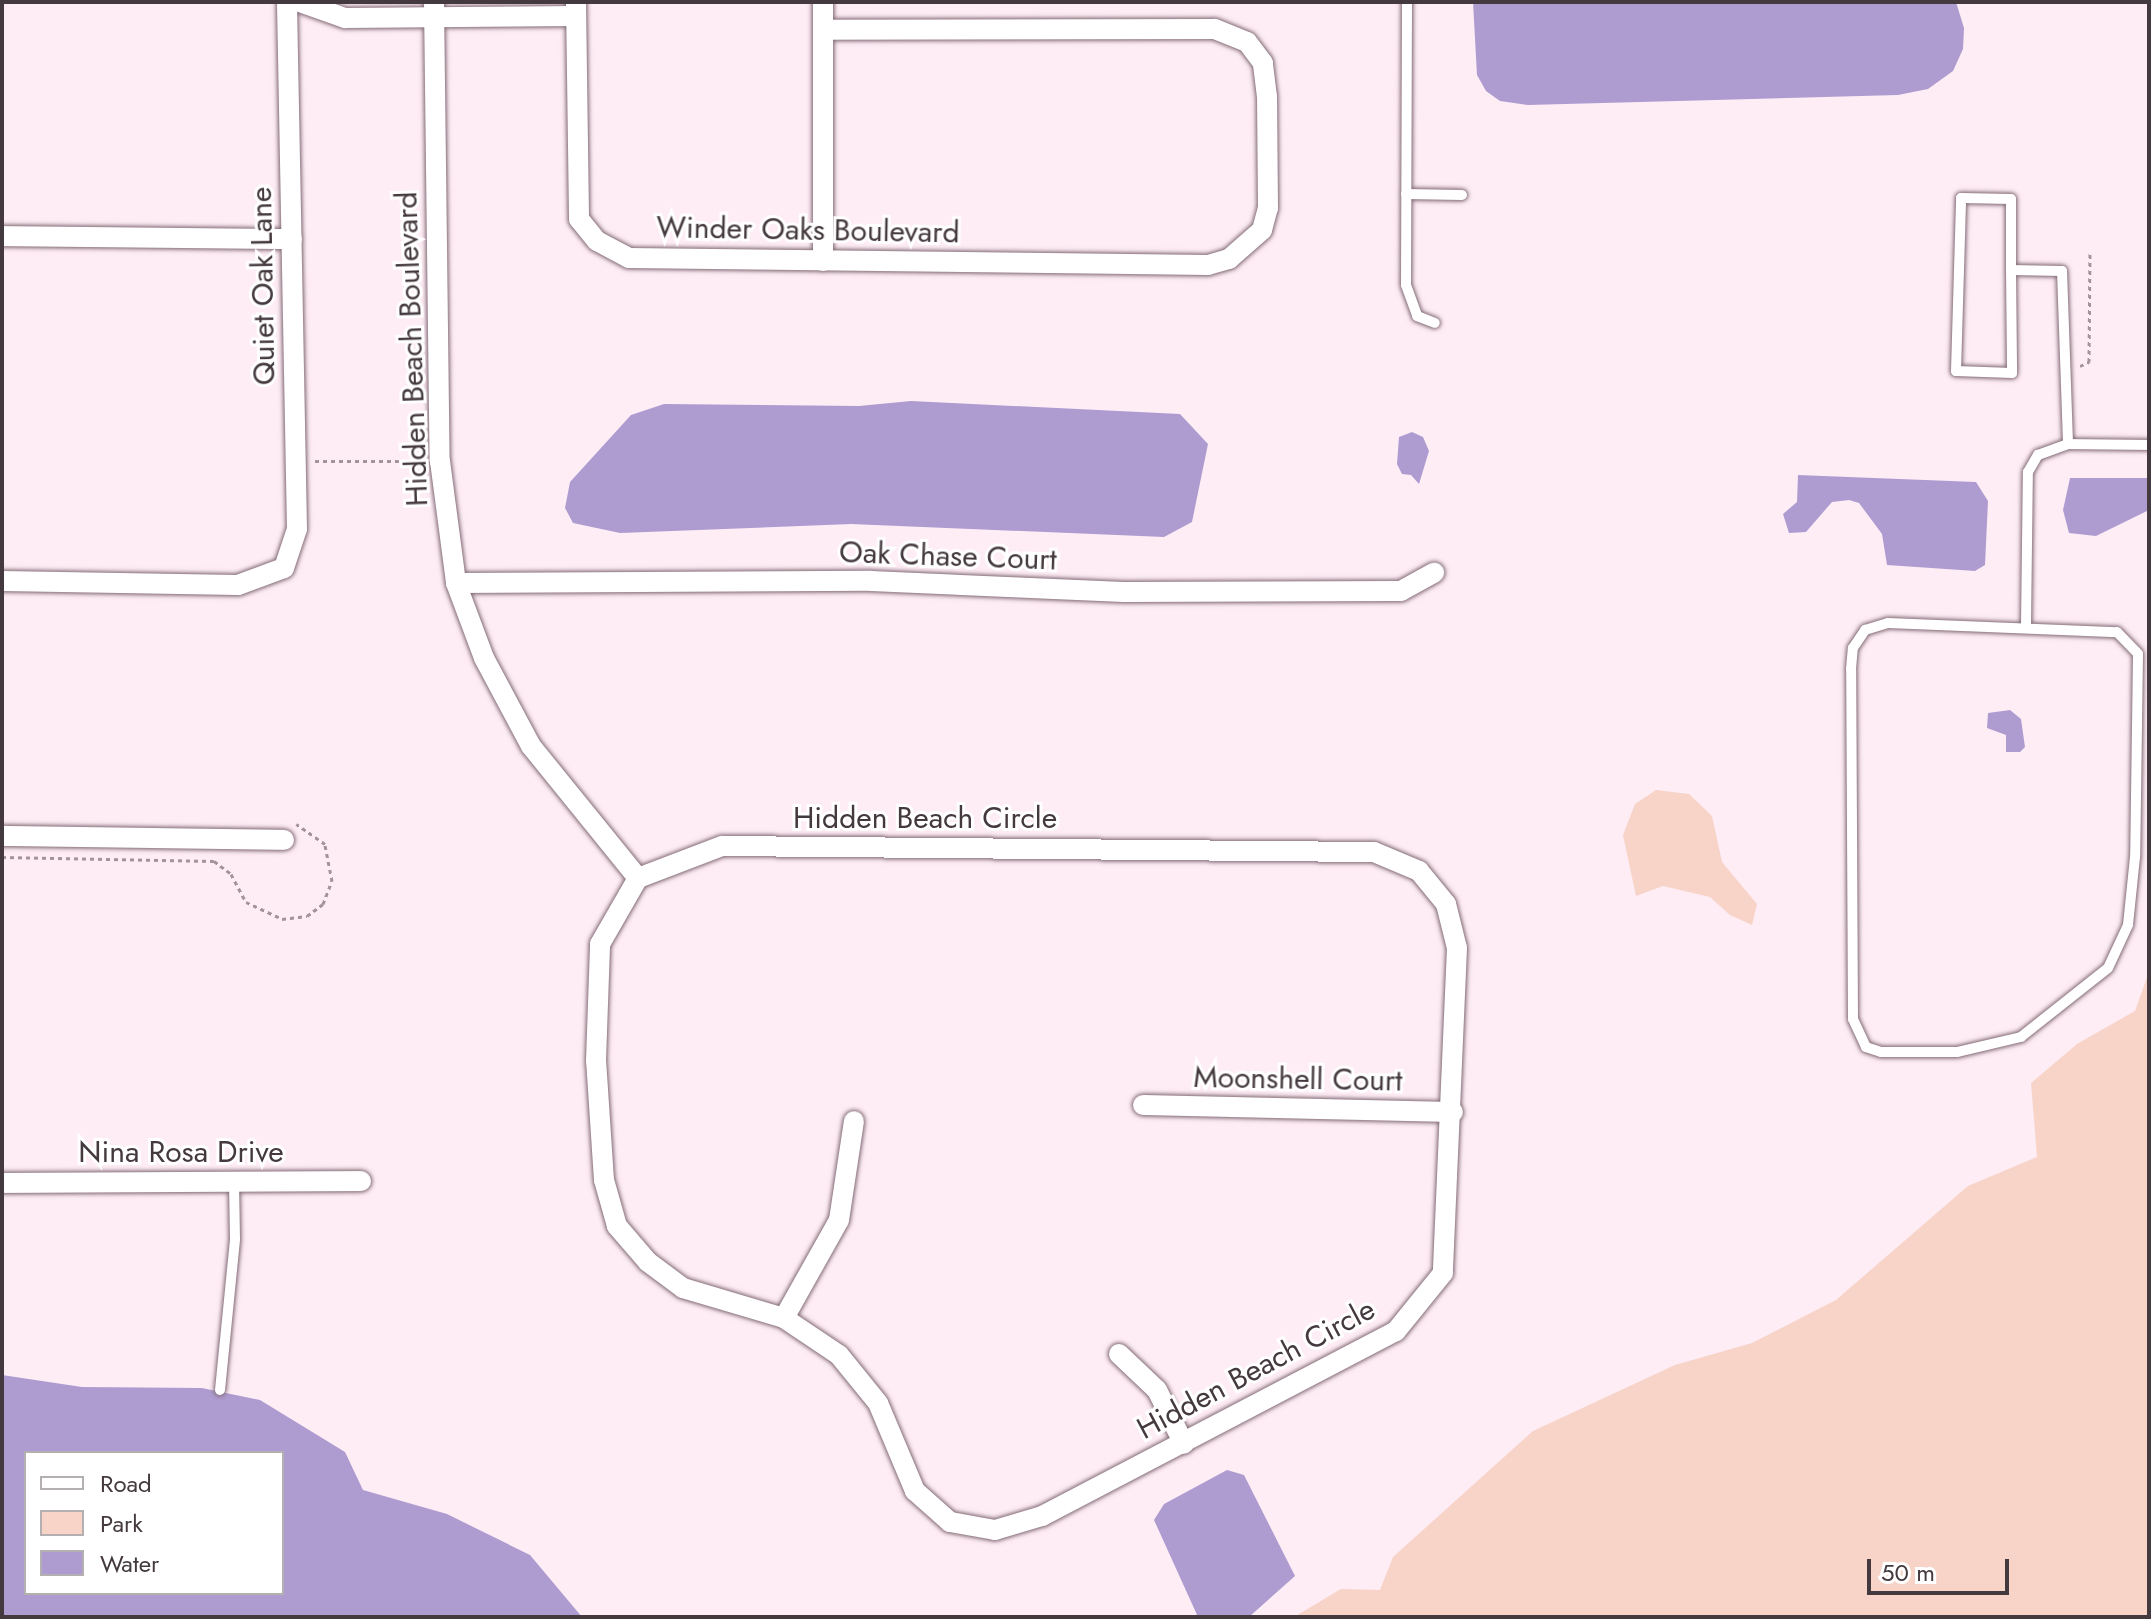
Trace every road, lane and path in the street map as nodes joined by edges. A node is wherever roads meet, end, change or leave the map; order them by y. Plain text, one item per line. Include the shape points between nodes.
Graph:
1 (287, 2) edge
2 (300, 2) edge
3 (823, 2) edge
4 (1407, 2) edge
5 (507, 9) edge
6 (576, 9) edge
7 (434, 10) edge
8 (824, 30) junction
9 (1406, 194) junction
10 (1462, 195) dead end
11 (2, 236) edge
12 (292, 239) junction
13 (2090, 251) dead end
14 (823, 261) junction
15 (2011, 270) junction
16 (1435, 323) dead end
17 (2076, 370) dead end
18 (2068, 444) junction
19 (2149, 445) edge
20 (296, 461) junction
21 (440, 461) junction
22 (1434, 573) dead end
23 (2, 581) edge
24 (456, 583) junction
25 (2026, 626) junction
26 (285, 831) joint
27 (2, 836) edge
28 (2, 857) edge
29 (638, 878) junction
30 (1143, 1105) dead end
31 (1453, 1112) junction
32 (854, 1121) dead end
33 (361, 1181) dead end
34 (234, 1182) junction
35 (2, 1183) edge
36 (784, 1318) junction
37 (1119, 1354) dead end
38 (220, 1390) dead end
39 (1184, 1444) junction

1 - 12 street, Quiet Oak Lane
2 - 7 street, Winder Oaks Boulevard via 345,18
3 - 8 street
4 - 9 lane
5 - 6 street, Winder Oaks Boulevard
5 - 7 street, Winder Oaks Boulevard
6 - 14 street, Winder Oaks Boulevard via 579,219 597,241 629,258
7 - 21 street, Hidden Beach Boulevard
8 - 14 street
8 - 14 street, Winder Oaks Boulevard via 1214,29 1247,42 1263,63 1268,208 1262,230 1249,245 1208,265
9 - 10 lane
9 - 16 lane via 1410,305 1417,316
11 - 12 street
12 - 20 street, Quiet Oak Lane
13 - 17 path via 2089,362
15 - 15 lane via 2011,199 1961,198 1956,371 2012,373
15 - 18 lane via 2062,271
18 - 19 lane
18 - 25 lane via 2038,455 2028,472
20 - 21 path
20 - 23 street, Quiet Oak Lane via 297,529 284,568 238,585
21 - 24 street, Hidden Beach Boulevard
22 - 24 street, Oak Chase Court via 1401,591 1124,592 871,581
24 - 29 street, Hidden Beach Boulevard via 484,658 531,746
25 - 25 lane via 1888,623 1865,630 1853,648 1853,1019 1866,1047 1881,1052 1957,1052 2021,1037 2108,968 2128,925 2135,857 2138,654 2117,632
26 - 27 street
26 - 28 path via 311,831 331,857 332,881 323,904 307,916 282,919 262,913 246,902 231,874 214,861
29 - 31 street, Hidden Beach Circle via 722,846 1374,852 1419,871 1446,904 1457,948
29 - 36 street, Hidden Beach Circle via 600,944 597,1076 604,1180 617,1226 648,1262 683,1288
30 - 31 street, Moonshell Court
31 - 39 street, Hidden Beach Circle via 1443,1273 1427,1299 1396,1331
32 - 36 street via 839,1220
33 - 34 street, Nina Rosa Drive
34 - 35 street, Nina Rosa Drive
34 - 38 lane via 235,1239
36 - 39 street, Hidden Beach Circle via 839,1355 878,1403 915,1491 950,1522 995,1530 1042,1516
37 - 39 street via 1157,1390

